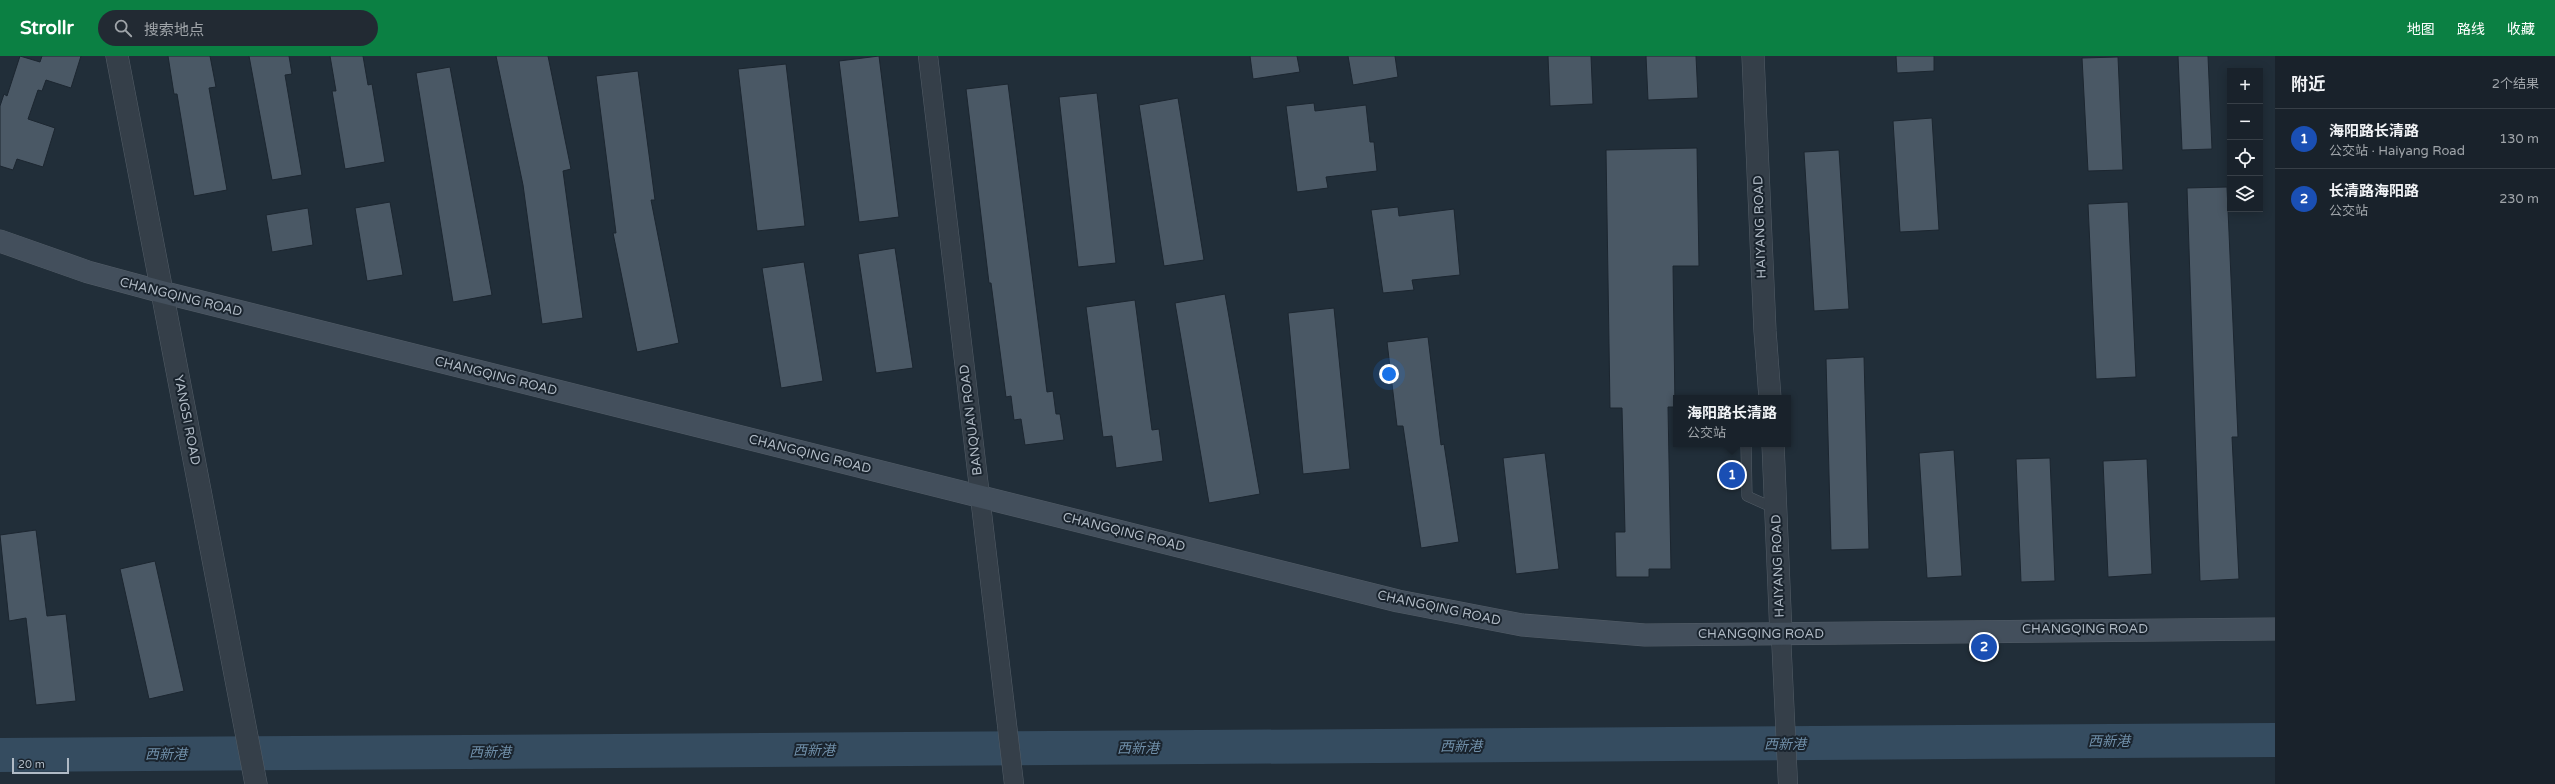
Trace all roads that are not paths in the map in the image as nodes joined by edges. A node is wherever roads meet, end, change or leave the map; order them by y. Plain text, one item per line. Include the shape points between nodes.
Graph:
1 (117, 56) edge
2 (928, 56) edge
3 (1754, 56) edge
4 (0, 241) edge
5 (162, 292) junction
6 (1770, 395) edge
7 (1746, 447) edge
8 (1773, 447) edge
9 (980, 496) junction
10 (1776, 509) junction
11 (2275, 629) edge
12 (1781, 635) junction
13 (1788, 780) edge
14 (256, 784) edge
15 (1014, 784) edge

1 - 5 street, YANGSI ROAD
2 - 9 street, BANQUAN ROAD
3 - 6 street, HAIYANG ROAD via 1764,324
4 - 5 main road, CHANGQING ROAD via 88,272
5 - 9 main road, CHANGQING ROAD
5 - 14 street, YANGSI ROAD
7 - 10 lane via 1747,496
8 - 10 street, HAIYANG ROAD
9 - 12 main road, CHANGQING ROAD via 1398,601 1467,615 1584,631 1645,635
9 - 15 street, BANQUAN ROAD
10 - 12 street, HAIYANG ROAD
11 - 12 main road, CHANGQING ROAD via 2026,629
12 - 13 street, HAIYANG ROAD

